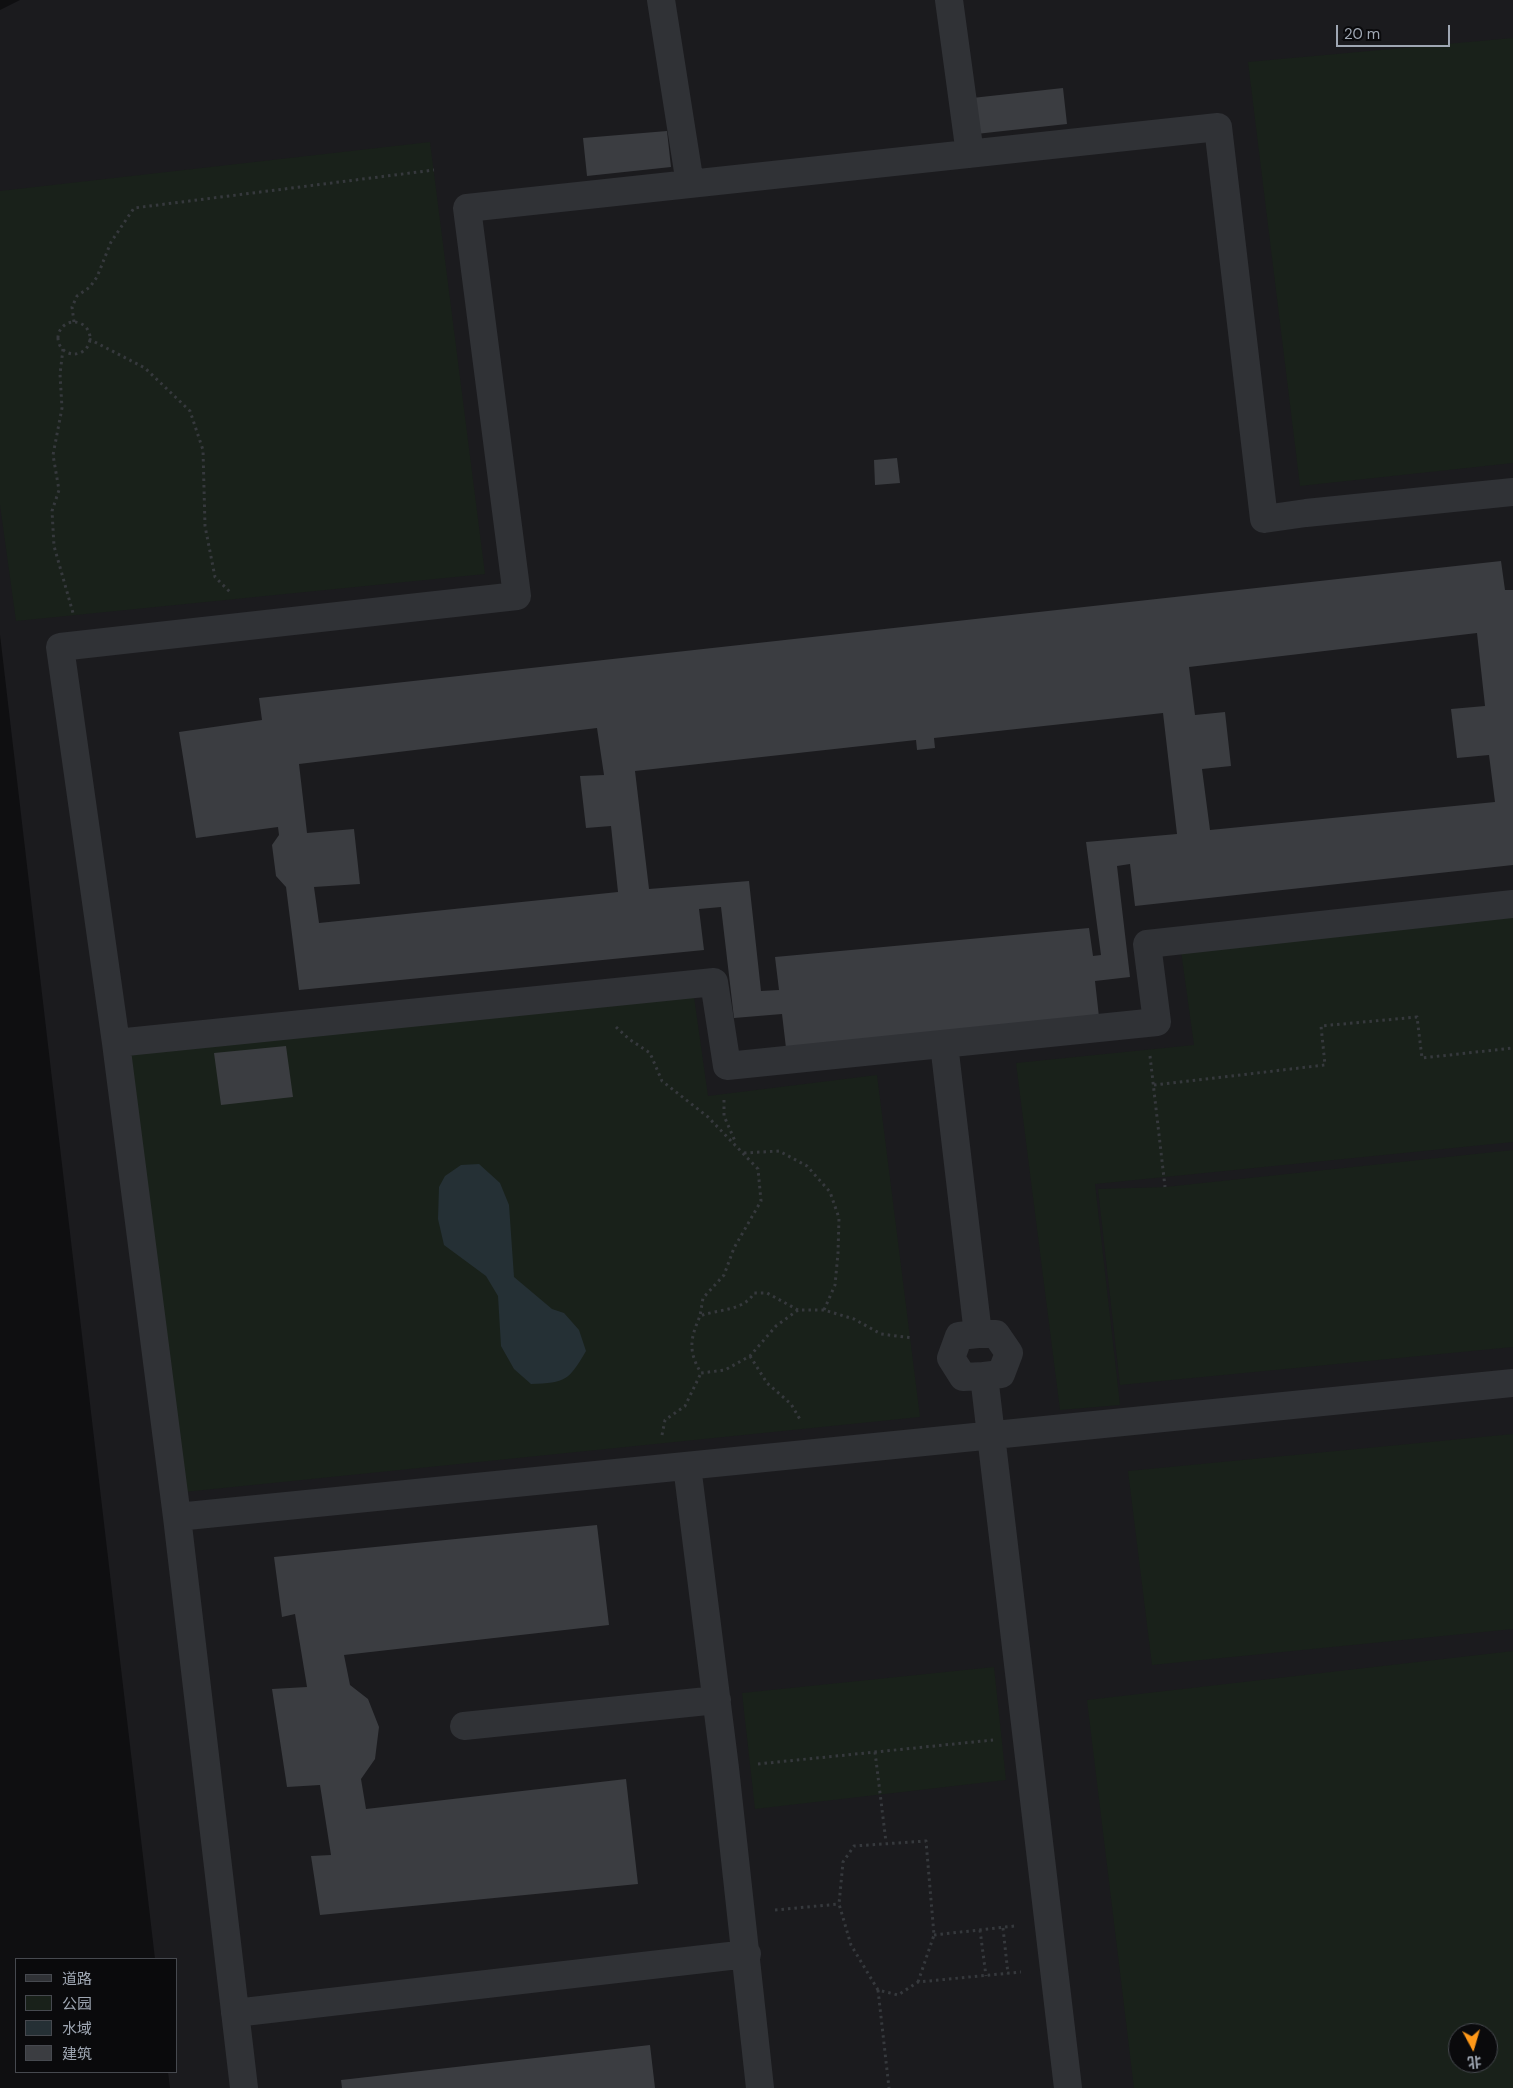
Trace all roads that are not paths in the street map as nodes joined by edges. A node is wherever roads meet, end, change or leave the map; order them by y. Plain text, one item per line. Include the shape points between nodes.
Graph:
1 (661, 0) edge
2 (949, 0) edge
3 (970, 154) junction
4 (690, 184) junction
5 (1513, 492) edge
6 (1513, 904) edge
7 (116, 1043) junction
8 (944, 1044) junction
9 (978, 1334) junction
10 (984, 1376) junction
11 (1513, 1383) edge
12 (991, 1435) junction
13 (674, 1467) junction
14 (177, 1517) junction
15 (717, 1700) junction
16 (464, 1726) dead end
17 (747, 1954) junction
18 (235, 2013) junction
19 (244, 2088) edge
20 (760, 2088) edge
21 (1068, 2088) edge

1 - 4 street
2 - 3 street
3 - 4 street
3 - 5 street via 1218,127 1264,519
4 - 7 street via 467,208 517,596 60,647
6 - 8 street via 1147,944 1157,1022
7 - 8 street via 714,982 727,1066
7 - 14 street
8 - 9 street
9 - 10 street via 996,1334 1009,1353 1001,1374
9 - 10 street via 959,1336 951,1358 963,1377
10 - 12 street
11 - 12 street
12 - 13 street
12 - 21 street
13 - 14 street
13 - 15 street
14 - 18 street
15 - 16 street
15 - 17 street
17 - 18 street
17 - 20 street
18 - 19 street

